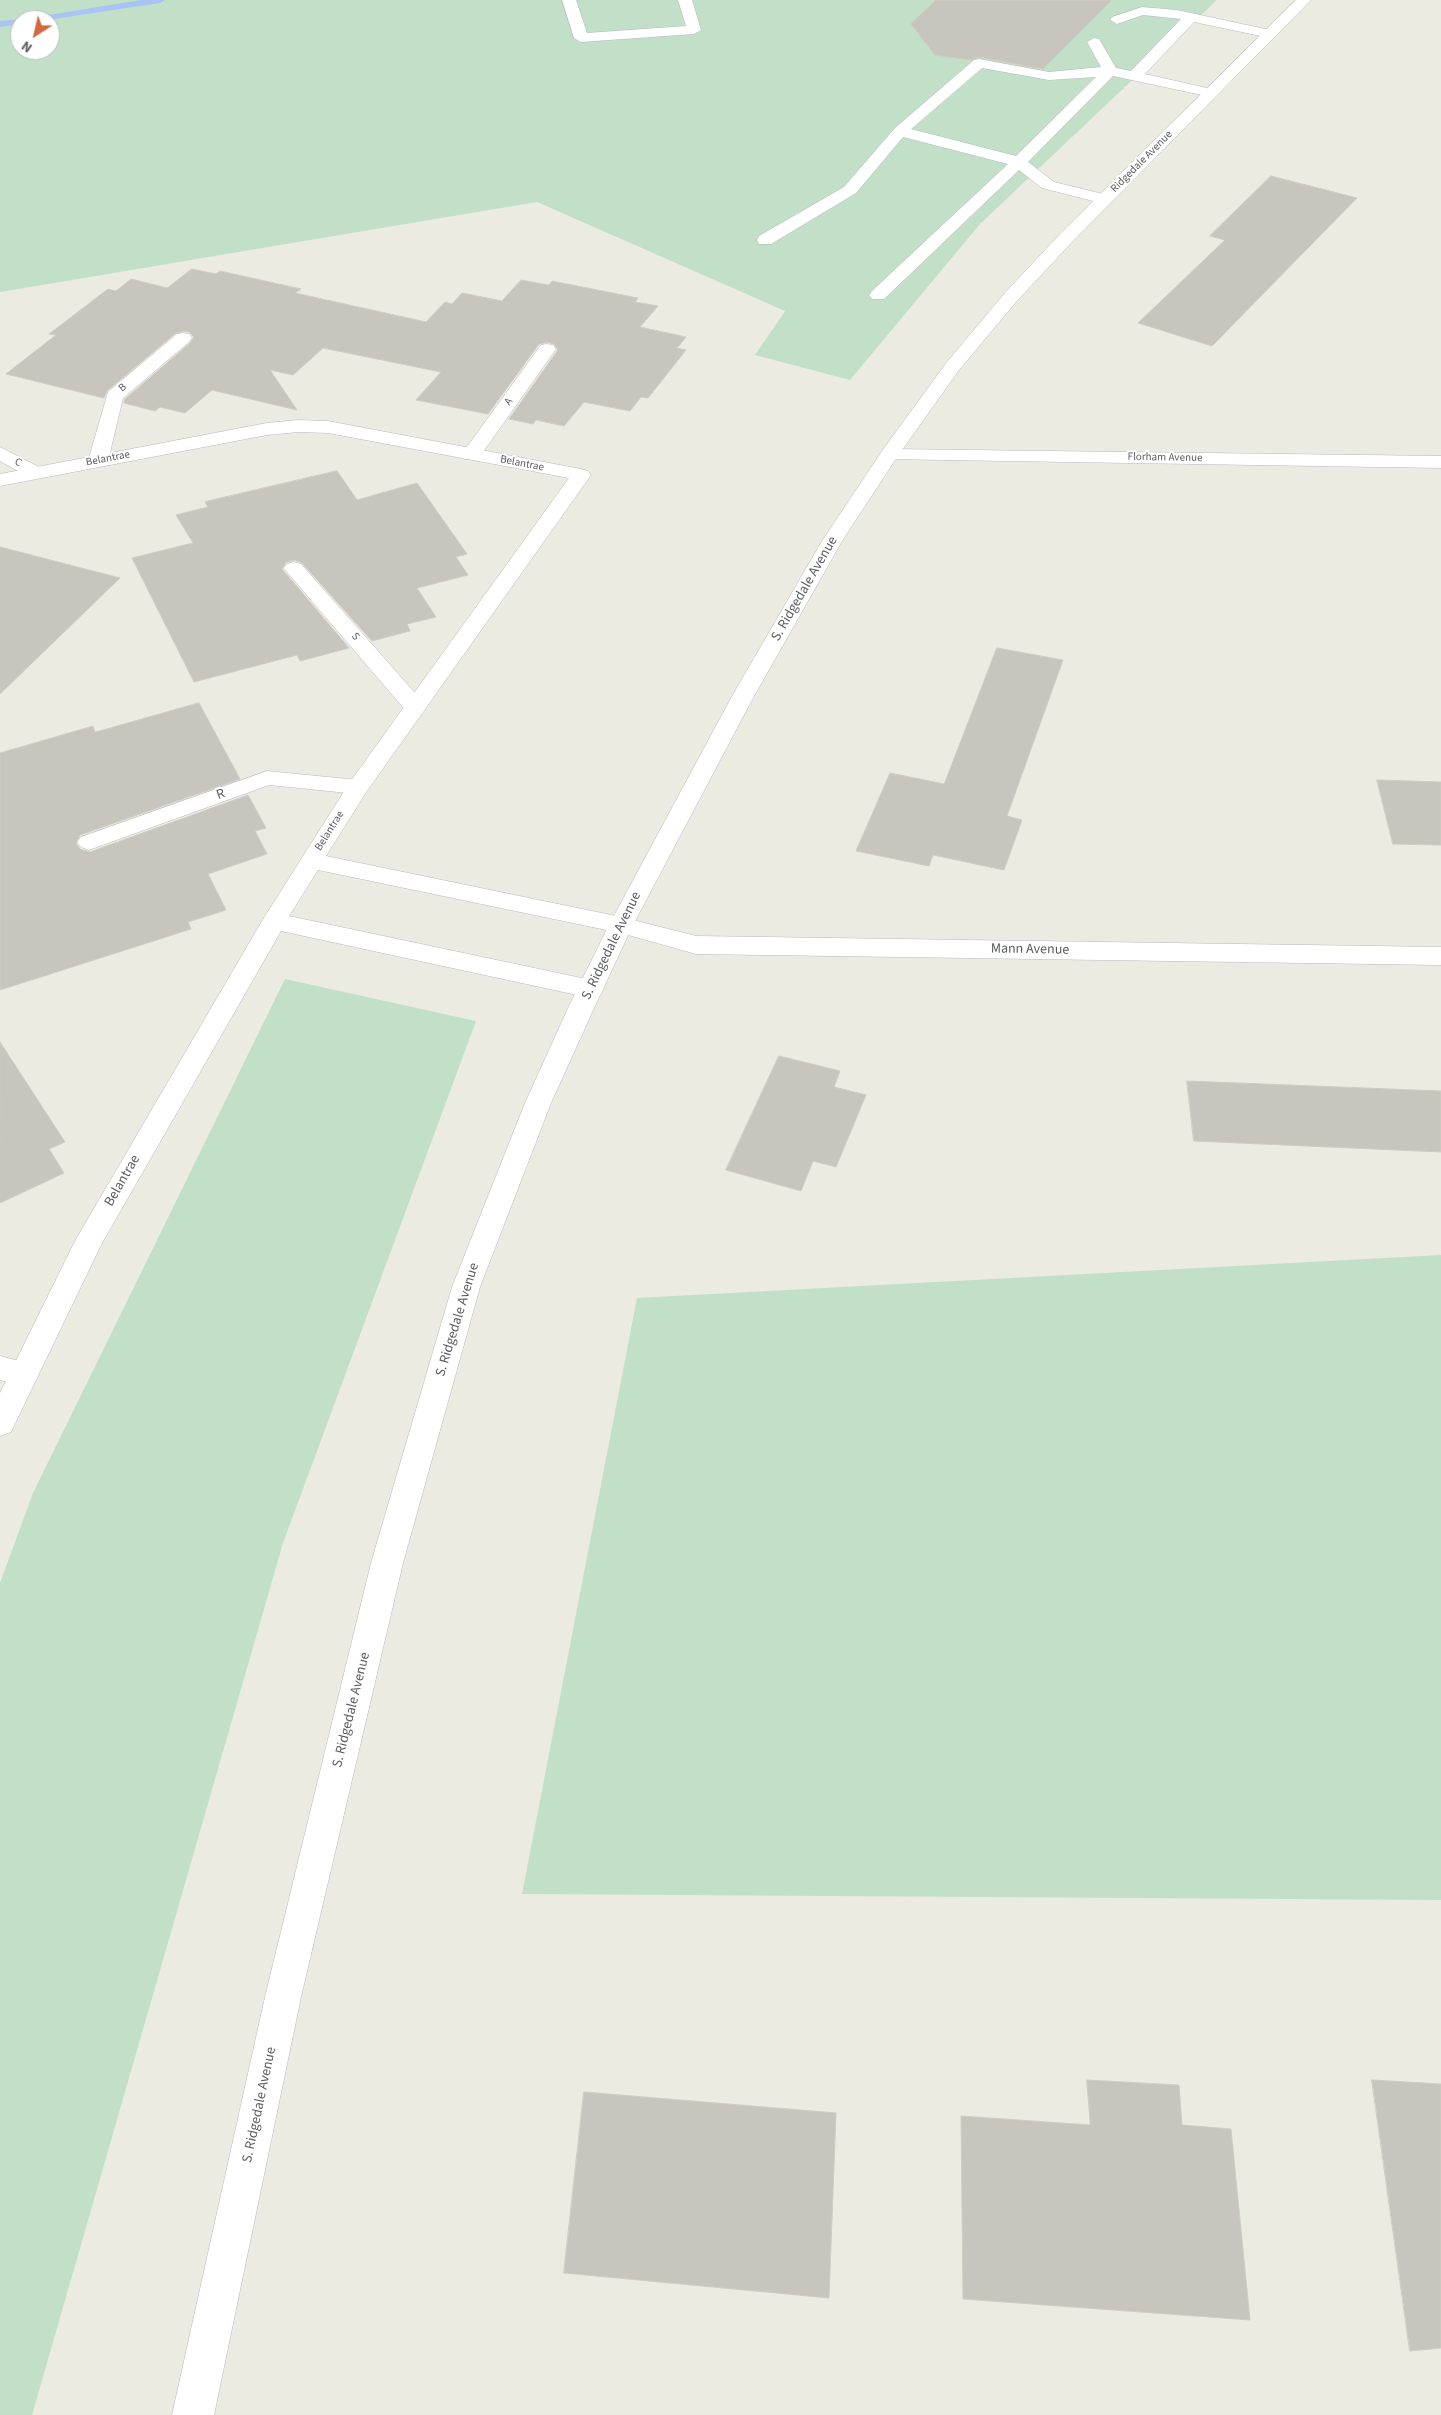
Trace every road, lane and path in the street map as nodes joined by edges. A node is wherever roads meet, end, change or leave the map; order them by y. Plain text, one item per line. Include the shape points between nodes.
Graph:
1 (569, 0) edge
2 (685, 0) edge
3 (1304, 0) edge
4 (1186, 12) junction
5 (1117, 20) dead end
6 (1270, 34) junction
7 (1094, 42) dead end
8 (1110, 71) junction
9 (1135, 76) junction
10 (1211, 93) junction
11 (900, 130) junction
12 (1019, 162) junction
13 (1105, 199) junction
14 (765, 240) dead end
15 (878, 295) dead end
16 (984, 328) joint
17 (183, 338) dead end
18 (547, 349) dead end
19 (0, 453) edge
20 (471, 455) junction
21 (889, 455) junction
22 (98, 461) junction
23 (1441, 462) edge
24 (36, 473) junction
25 (0, 480) edge
26 (294, 568) dead end
27 (415, 707) junction
28 (358, 787) junction
29 (88, 842) dead end
30 (312, 861) junction
31 (274, 921) junction
32 (621, 925) junction
33 (1441, 956) edge
34 (591, 989) junction
35 (12, 1371) edge
36 (0, 1422) edge
37 (193, 2415) edge

1 - 2 street via 581,38 694,30
3 - 6 street, Ridgedale Avenue
4 - 5 street via 1142,11
4 - 6 street
4 - 9 street
6 - 10 street, Ridgedale Avenue
7 - 8 street
8 - 9 street
8 - 11 street via 1049,76 979,63
8 - 12 street
9 - 10 street
10 - 13 street, Ridgedale Avenue
11 - 12 street
11 - 14 street via 850,190
12 - 13 street via 1048,184
12 - 15 street
13 - 16 street, Ridgedale Avenue
16 - 21 street, S. Ridgedale Avenue
17 - 22 street, B via 114,396
18 - 20 street, A
19 - 24 street, C
20 - 22 street, Belantrae via 328,427 298,426
20 - 27 street, Belantrae via 581,476
21 - 23 street, Florham Avenue
21 - 32 street, S. Ridgedale Avenue via 832,541
22 - 24 street, Belantrae
24 - 25 street, Belantrae
26 - 27 street, S
27 - 28 street, Belantrae
28 - 29 street, R via 267,778
28 - 30 street, Belantrae
30 - 31 street, Belantrae
30 - 32 street, Belantrae
31 - 34 street
31 - 35 street, Belantrae
32 - 33 street, Mann Avenue via 696,945
32 - 34 street, S. Ridgedale Avenue
34 - 37 street, S. Ridgedale Avenue via 538,1103 466,1287 387,1563 282,1997
35 - 36 street, Belantrae

